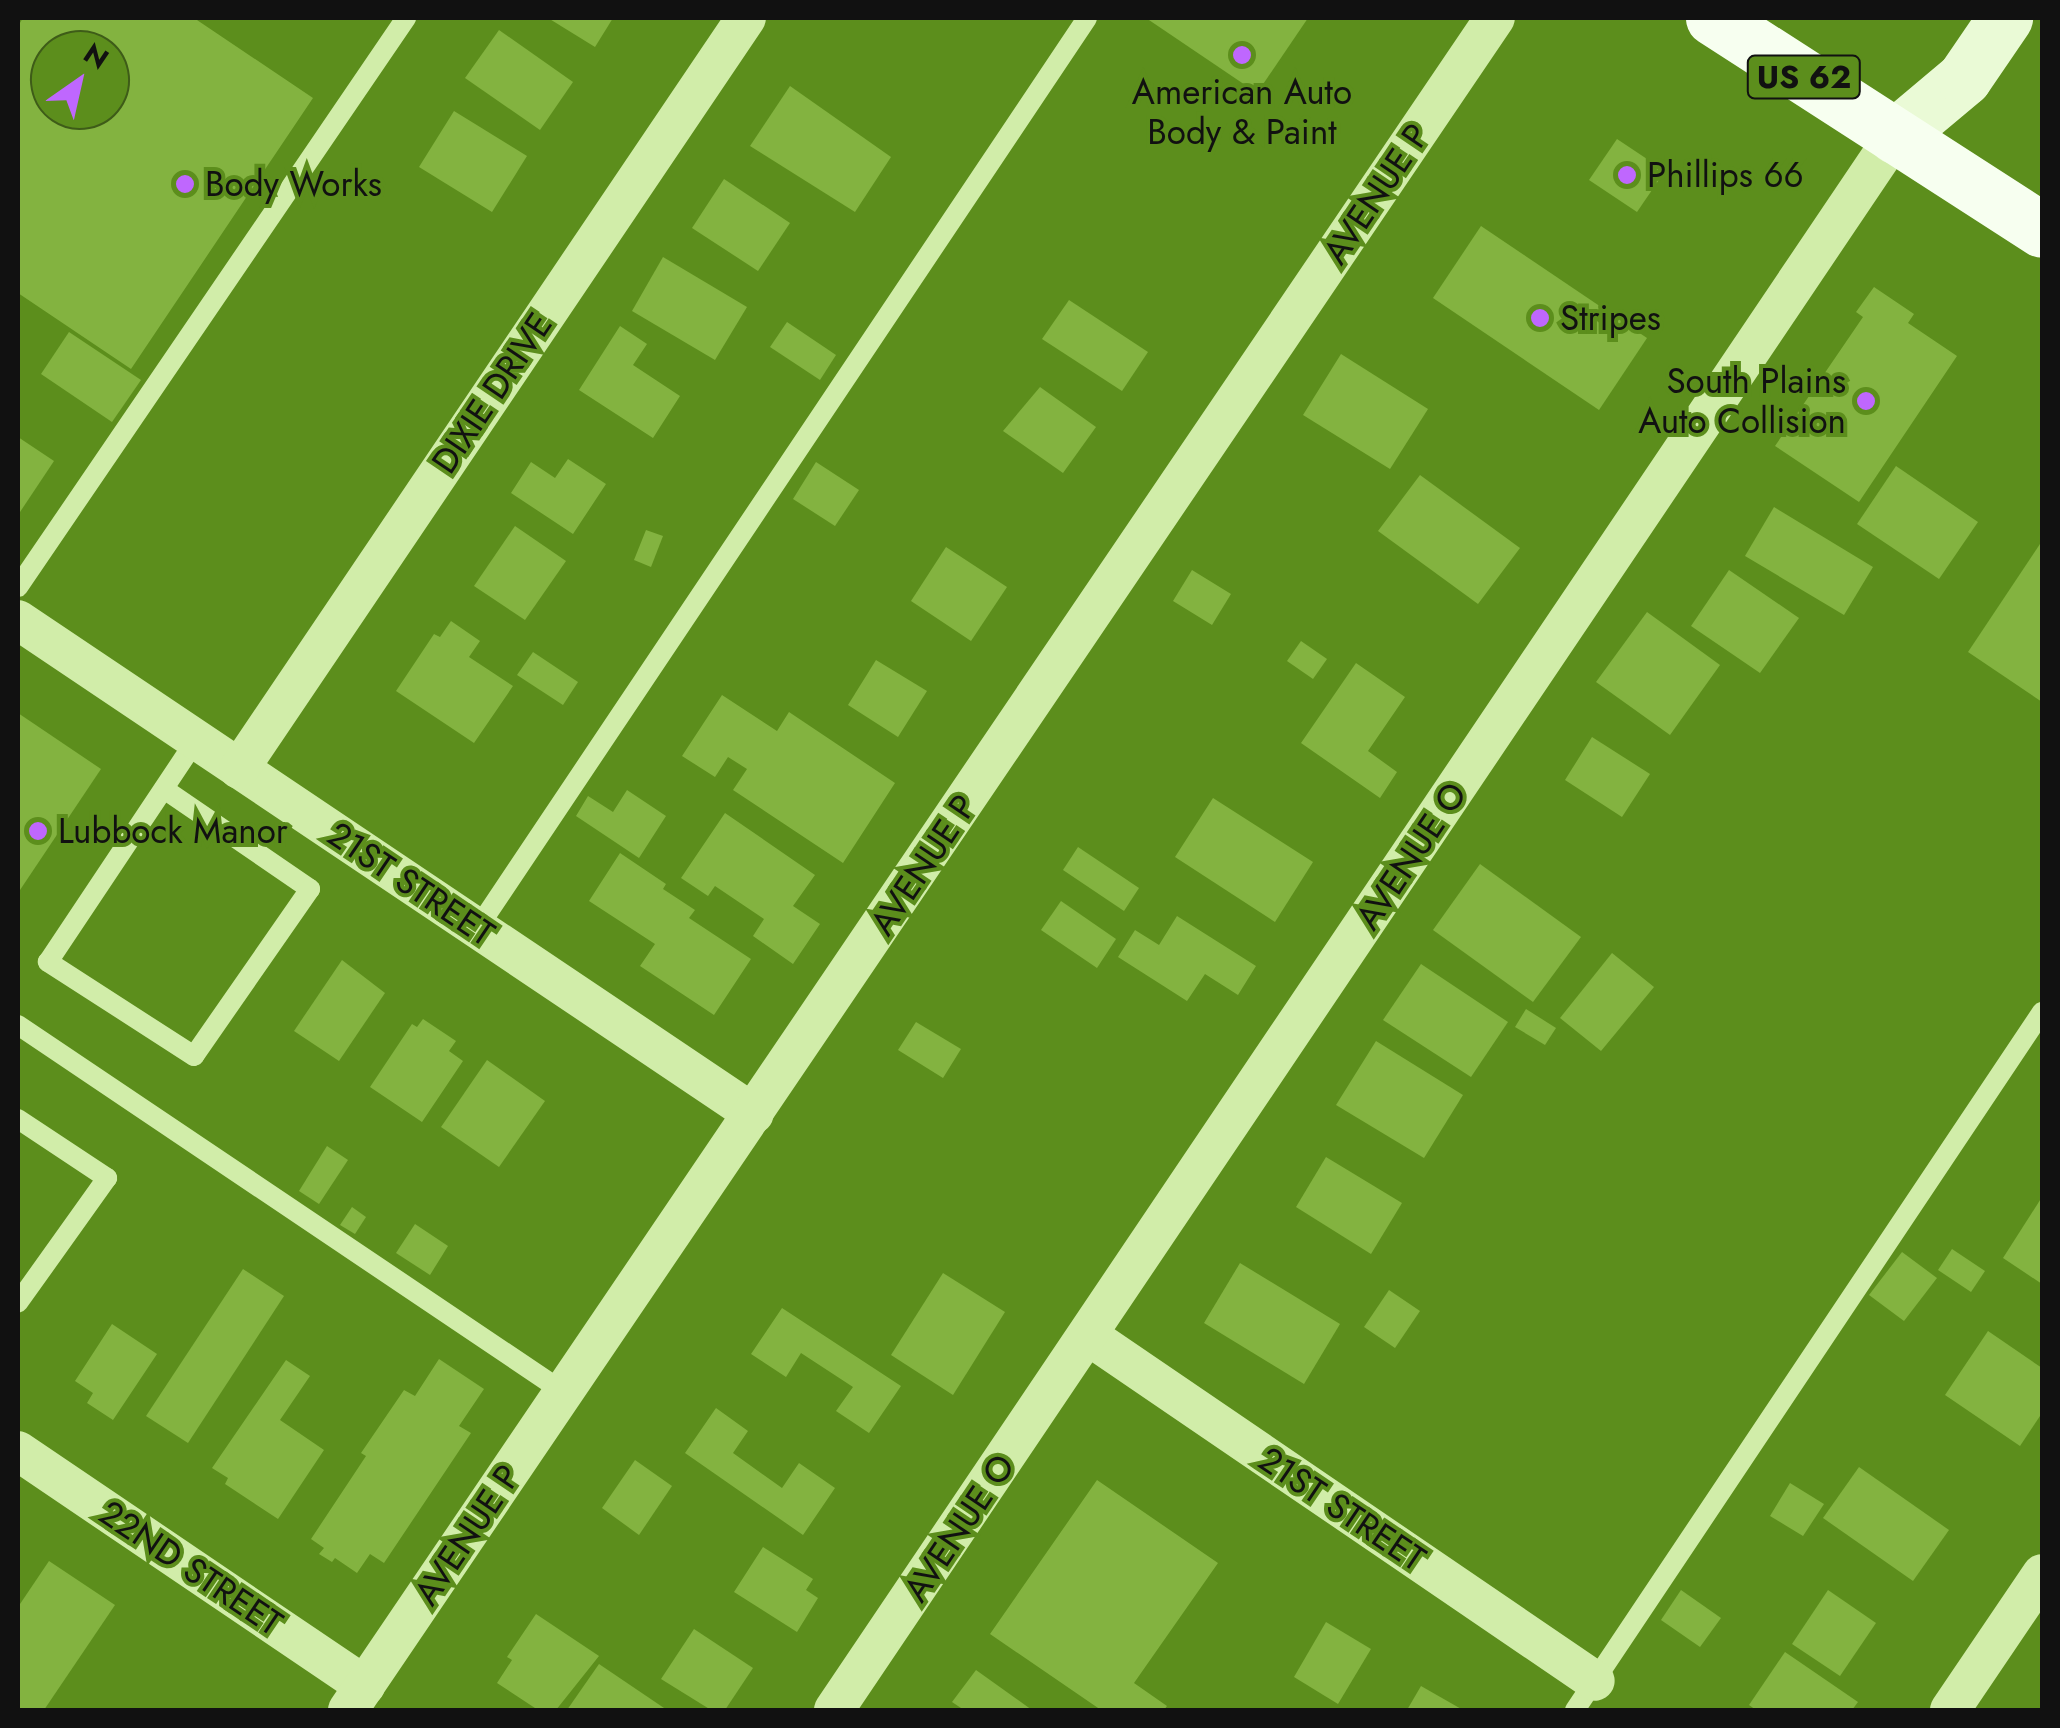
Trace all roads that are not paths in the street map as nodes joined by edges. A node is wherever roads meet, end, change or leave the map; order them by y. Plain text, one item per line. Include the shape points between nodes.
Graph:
1 (406, 18) edge
2 (746, 18) edge
3 (1087, 18) edge
4 (1495, 18) edge
5 (1713, 18) edge
6 (2005, 18) edge
7 (1896, 136) junction
8 (2042, 230) edge
9 (18, 587) edge
10 (18, 620) edge
11 (196, 740) junction
12 (238, 769) junction
13 (164, 789) junction
14 (478, 928) junction
15 (2042, 1012) edge
16 (18, 1024) edge
17 (754, 1114) junction
18 (18, 1119) edge
19 (18, 1303) edge
20 (1089, 1336) junction
21 (564, 1392) junction
22 (18, 1450) edge
23 (2042, 1574) edge
24 (1585, 1696) edge
25 (356, 1698) edge
26 (834, 1710) edge
27 (1950, 1710) edge

1 - 9 lane
2 - 12 street, DIXIE DRIVE
3 - 14 lane
4 - 17 street, AVENUE P
5 - 7 main road, US 62
6 - 7 street, AVENUE O via 1964,78
7 - 8 main road, US 62
7 - 20 street, AVENUE O
10 - 11 street, 21ST STREET
11 - 12 street, 21ST STREET
11 - 13 lane
12 - 14 street, 21ST STREET
13 - 13 lane via 48,962 194,1056 310,889
14 - 17 street, 21ST STREET
15 - 24 lane
16 - 21 lane
17 - 21 street, AVENUE P
18 - 19 lane via 107,1178
20 - 24 street, 21ST STREET
20 - 26 street, AVENUE O
21 - 25 street, AVENUE P
22 - 25 street, 22ND STREET
23 - 27 street

